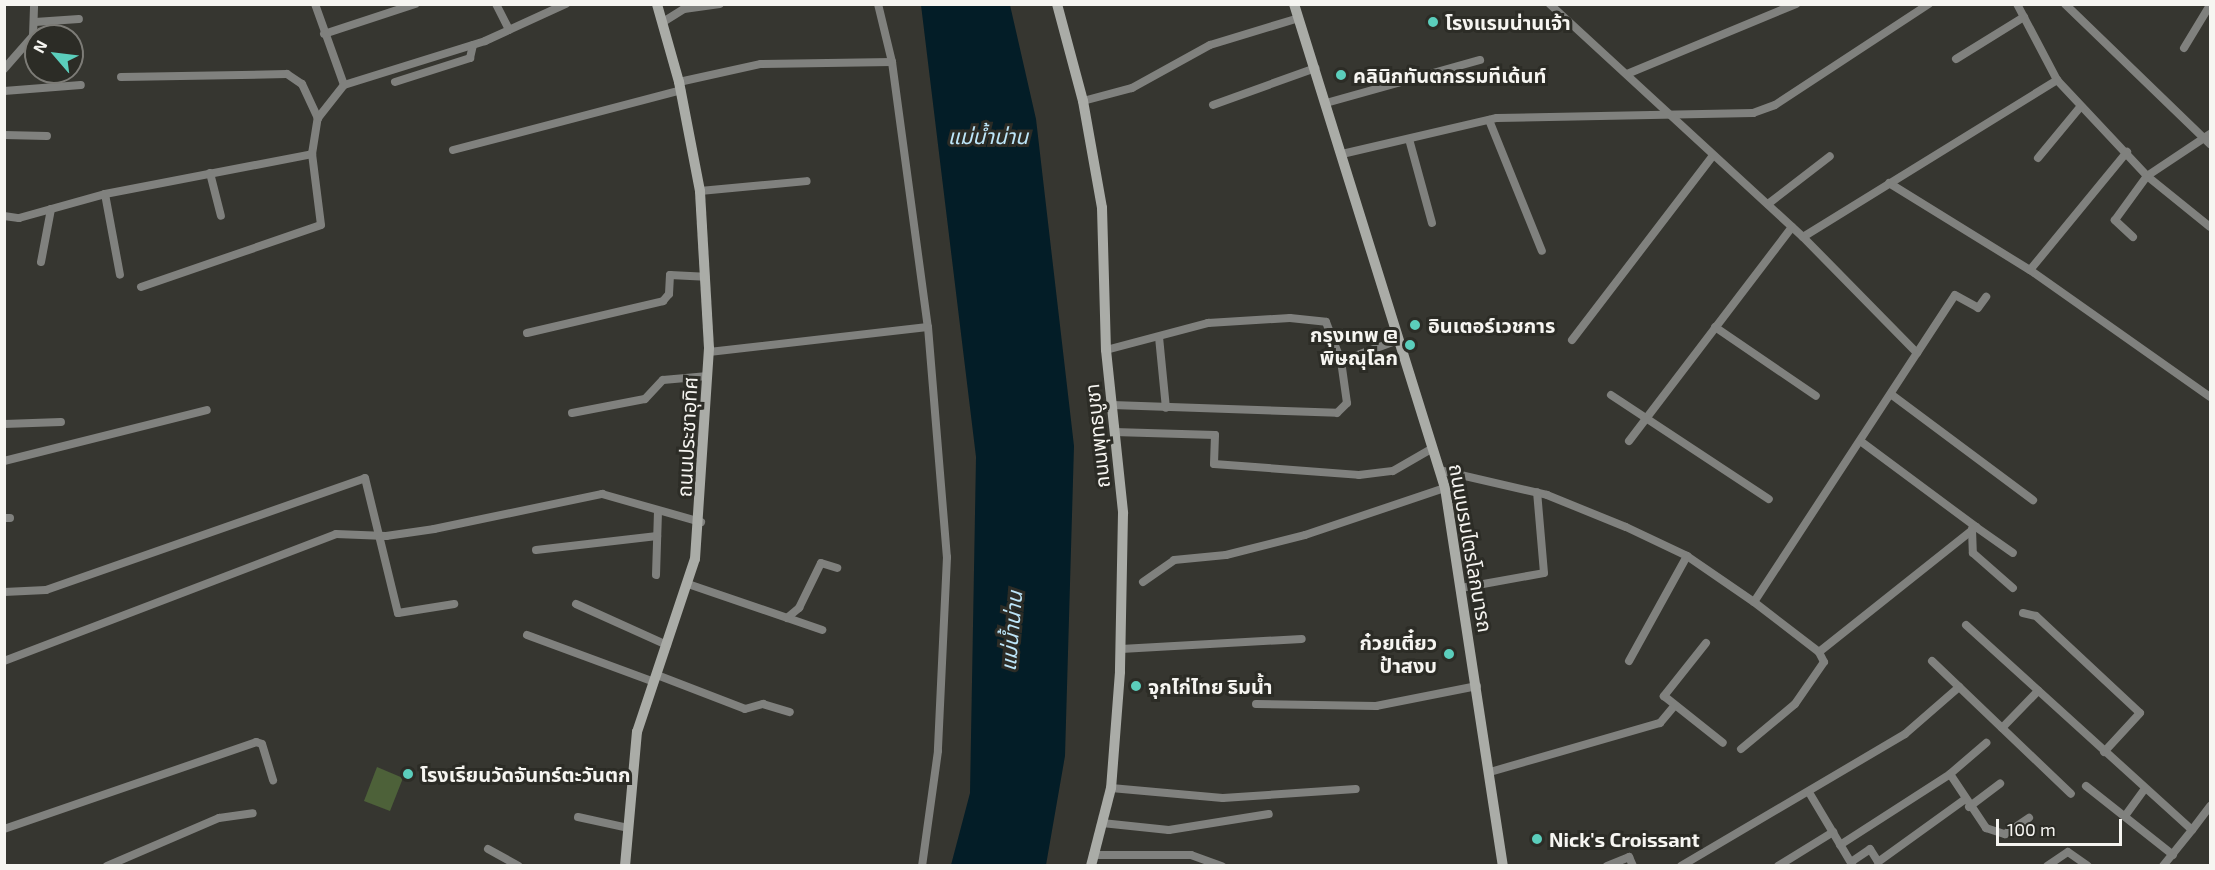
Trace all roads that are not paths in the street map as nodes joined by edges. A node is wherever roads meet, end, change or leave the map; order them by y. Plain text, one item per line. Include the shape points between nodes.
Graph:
1 (34, 4) edge
2 (315, 4) edge
3 (415, 4) edge
4 (496, 4) edge
5 (566, 4) edge
6 (657, 4) edge
7 (720, 4) edge
8 (878, 4) edge
9 (1057, 4) edge
10 (1294, 4) edge
11 (1550, 4) edge
12 (1796, 4) edge
13 (1929, 4) edge
14 (2017, 4) edge
15 (2066, 4) edge
16 (698, 5) edge
17 (2211, 5) edge
18 (2024, 16) junction
19 (1299, 18) junction
20 (79, 19) dead end
21 (35, 22) junction
22 (663, 22) junction
23 (510, 30) junction
24 (324, 34) junction
25 (473, 45) junction
26 (2184, 48) dead end
27 (1956, 59) dead end
28 (1480, 60) dead end
29 (892, 62) junction
30 (1315, 68) junction
31 (4, 69) edge
32 (1627, 74) junction
33 (121, 77) dead end
34 (2057, 80) junction
35 (395, 82) dead end
36 (81, 85) dead end
37 (344, 85) junction
38 (680, 86) junction
39 (4, 90) edge
40 (1083, 101) junction
41 (1326, 103) junction
42 (1213, 105) dead end
43 (2081, 106) junction
44 (318, 117) junction
45 (1673, 118) junction
46 (1489, 120) junction
47 (2211, 134) edge
48 (4, 135) edge
49 (46, 136) dead end
50 (1409, 139) junction
51 (2207, 142) edge
52 (453, 150) dead end
53 (2127, 152) junction
54 (312, 154) junction
55 (1342, 154) junction
56 (1830, 156) dead end
57 (1712, 158) junction
58 (2038, 158) dead end
59 (210, 173) junction
60 (2147, 176) junction
61 (807, 181) dead end
62 (1889, 183) junction
63 (700, 191) junction
64 (105, 194) junction
65 (1768, 204) junction
66 (51, 209) junction
67 (4, 216) edge
68 (220, 216) dead end
69 (1432, 223) dead end
70 (1792, 227) junction
71 (2211, 227) edge
72 (1803, 237) junction
73 (2133, 237) dead end
74 (1542, 251) dead end
75 (41, 262) dead end
76 (2030, 270) junction
77 (120, 276) dead end
78 (705, 277) junction
79 (141, 287) dead end
80 (1986, 297) dead end
81 (928, 327) junction
82 (1715, 327) junction
83 (527, 333) dead end
84 (1159, 337) junction
85 (1398, 340) junction
86 (1572, 340) dead end
87 (1106, 350) junction
88 (709, 352) junction
89 (1917, 353) junction
90 (1341, 361) junction
91 (708, 376) junction
92 (1611, 395) dead end
93 (1892, 395) junction
94 (1816, 396) dead end
95 (2211, 397) edge
96 (1112, 405) junction
97 (1166, 408) junction
98 (207, 410) dead end
99 (572, 413) dead end
100 (1649, 416) junction
101 (61, 422) dead end
102 (4, 424) edge
103 (1114, 432) junction
104 (1629, 441) dead end
105 (1863, 443) junction
106 (1433, 448) junction
107 (4, 460) edge
108 (1439, 470) junction
109 (1445, 488) junction
110 (1537, 492) junction
111 (1769, 500) dead end
112 (2033, 500) dead end
113 (658, 512) junction
114 (701, 522) junction
115 (1974, 528) junction
116 (379, 536) junction
117 (657, 536) junction
118 (536, 550) dead end
119 (2013, 553) dead end
120 (1688, 556) junction
121 (837, 568) dead end
122 (656, 575) dead end
123 (1143, 582) dead end
124 (687, 584) junction
125 (1461, 588) junction
126 (2013, 588) dead end
127 (4, 592) edge
128 (1754, 602) junction
129 (454, 604) dead end
130 (576, 604) dead end
131 (2023, 613) dead end
132 (787, 618) junction
133 (1966, 625) dead end
134 (822, 630) dead end
135 (527, 635) dead end
136 (1302, 639) dead end
137 (1706, 643) dead end
138 (667, 645) junction
139 (1121, 649) junction
140 (1819, 652) junction
141 (4, 661) edge
142 (1629, 661) dead end
143 (1932, 661) dead end
144 (655, 678) junction
145 (1477, 686) junction
146 (1959, 687) junction
147 (2038, 691) junction
148 (1256, 704) dead end
149 (1675, 705) junction
150 (790, 712) dead end
151 (2002, 728) junction
152 (1723, 743) dead end
153 (1986, 743) dead end
154 (1741, 749) dead end
155 (2104, 752) junction
156 (1490, 772) junction
157 (1950, 774) junction
158 (273, 780) dead end
159 (2000, 784) dead end
160 (2086, 786) dead end
161 (1111, 788) junction
162 (2145, 788) junction
163 (1356, 789) dead end
164 (1810, 794) junction
165 (2071, 794) dead end
166 (1966, 803) junction
167 (2211, 806) edge
168 (253, 813) dead end
169 (1269, 814) dead end
170 (2125, 816) junction
171 (578, 817) dead end
172 (2029, 818) dead end
173 (1102, 823) junction
174 (628, 828) junction
175 (4, 829) edge
176 (2192, 830) junction
177 (1833, 832) junction
178 (1840, 845) junction
179 (488, 849) dead end
180 (2173, 855) junction
181 (1092, 860) edge
182 (1852, 864) edge
183 (107, 865) edge
184 (519, 866) edge
185 (625, 866) edge
186 (922, 866) edge
187 (1222, 866) edge
188 (1503, 866) edge
189 (1607, 866) edge
190 (1633, 866) edge
191 (1681, 866) edge
192 (1778, 866) edge
193 (2047, 866) edge
194 (2088, 866) edge
195 (2163, 866) edge

1 - 21 street
2 - 24 street
3 - 24 street
4 - 23 street
5 - 23 street
6 - 22 street, ถนนประชาอุทิศ
7 - 16 street
8 - 29 street
9 - 40 street, ถนนพุทธบูชา
10 - 19 street, ถนนบรมไตรโลกนารถ
11 - 32 street
12 - 32 street
13 - 45 street via 1775,105 1728,118
14 - 18 street
15 - 51 street
16 - 22 street
17 - 26 street
18 - 27 street
18 - 34 street
19 - 30 street, ถนนบรมไตรโลกนารถ
19 - 40 street via 1210,45 1132,88
20 - 21 street
21 - 31 street via 24,51
22 - 38 street, ถนนประชาอุทิศ
23 - 25 street
24 - 37 street
25 - 35 street via 470,58
25 - 37 street
28 - 41 street
29 - 38 street via 761,64
29 - 81 street
30 - 41 street, ถนนบรมไตรโลกนารถ
30 - 42 street
32 - 45 street
33 - 44 street via 287,75 302,84
34 - 43 street
34 - 62 street
36 - 39 street
37 - 44 street
38 - 52 street
38 - 63 street, ถนนประชาอุทิศ
40 - 87 street, ถนนพุทธบูชา via 1102,208
41 - 55 street, ถนนบรมไตรโลกนารถ
43 - 53 street
43 - 58 street
44 - 54 street
45 - 46 street
45 - 57 street
46 - 50 street
46 - 74 street
47 - 51 street
48 - 49 street
50 - 55 street
50 - 69 street
51 - 60 street
53 - 60 street
53 - 76 street
54 - 59 street
54 - 79 street via 324,218 321,225
55 - 85 street, ถนนบรมไตรโลกนารถ
56 - 65 street
57 - 65 street
57 - 86 street
59 - 64 street
59 - 68 street
60 - 71 street
60 - 73 street via 2115,220
61 - 63 street
62 - 72 street
62 - 76 street
63 - 78 street, ถนนประชาอุทิศ
64 - 66 street
64 - 77 street
65 - 70 street
66 - 67 street
66 - 75 street
70 - 72 street
70 - 82 street
72 - 89 street
76 - 95 street
78 - 83 street via 670,275 669,294 663,301
78 - 88 street, ถนนประชาอุทิศ
80 - 89 street via 1978,308 1955,295
81 - 88 street
81 - 186 street via 947,557 938,751
82 - 94 street
82 - 100 street
84 - 87 street
84 - 90 street via 1208,323 1326,322
84 - 97 street
85 - 90 street
85 - 106 street, ถนนบรมไตรโลกนารถ
87 - 96 street, ถนนพุทธบูชา
88 - 91 street, ถนนประชาอุทิศ
89 - 93 street
90 - 97 street via 1347,403 1337,413
91 - 99 street via 663,381 645,399
91 - 114 street, ถนนประชาอุทิศ
92 - 100 street
93 - 105 street
93 - 112 street
96 - 97 street
96 - 103 street, ถนนพุทธบูชา
98 - 107 street
100 - 104 street
100 - 111 street
101 - 102 street
103 - 106 street via 1215,435 1214,464 1359,475 1393,471
103 - 139 street, ถนนพุทธบูชา via 1123,513
105 - 115 street
105 - 128 street
106 - 108 street, ถนนบรมไตรโลกนารถ
108 - 109 street, ถนนบรมไตรโลกนารถ
108 - 110 street
109 - 123 street via 1305,535 1226,555 1174,560
109 - 125 street, ถนนบรมไตรโลกนารถ
110 - 120 street
110 - 125 street via 1544,573
113 - 114 street
113 - 116 street via 602,494
113 - 117 street
114 - 124 street, ถนนประชาอุทิศ
115 - 119 street
115 - 126 street via 1974,553
115 - 140 street
116 - 127 street via 365,478 46,590
116 - 129 street via 398,614
116 - 141 street via 336,534
117 - 118 street
117 - 122 street
120 - 128 street
120 - 142 street
121 - 132 street via 821,563 799,608
124 - 132 street
124 - 138 street, ถนนประชาอุทิศ
125 - 145 street, ถนนบรมไตรโลกนารถ
128 - 140 street
130 - 138 street
131 - 155 street via 2037,616 2140,713
132 - 134 street
133 - 147 street
135 - 144 street
136 - 139 street
137 - 149 street via 1664,696
138 - 144 street, ถนนประชาอุทิศ
139 - 161 street, ถนนพุทธบูชา
140 - 154 street via 1822,668 1799,699
143 - 146 street
144 - 150 street via 745,709 763,704
144 - 174 street, ถนนประชาอุทิศ via 637,732
145 - 148 street via 1376,706
145 - 156 street, ถนนบรมไตรโลกนารถ
146 - 151 street
146 - 164 street via 1905,734
147 - 151 street
147 - 155 street
149 - 152 street
149 - 156 street via 1660,723
151 - 165 street
153 - 157 street
155 - 162 street
156 - 188 street, ถนนบรมไตรโลกนารถ
157 - 166 street
157 - 178 street
158 - 175 street via 262,744 255,742
159 - 166 street
160 - 170 street
161 - 163 street via 1223,798
161 - 173 street, ถนนพุทธบูชา
162 - 170 street
162 - 176 street
164 - 177 street
164 - 191 street
166 - 172 street via 1981,824 2000,834
166 - 182 street via 1878,862 1870,849
167 - 176 street
168 - 183 street via 219,818
169 - 173 street via 1169,830
170 - 180 street
171 - 174 street
173 - 181 street, ถนนพุทธบูชา
174 - 185 street, ถนนประชาอุทิศ
176 - 180 street
177 - 178 street
177 - 192 street
178 - 182 street
179 - 184 street
180 - 195 street
181 - 187 street via 1191,855
189 - 190 street via 1629,857
193 - 194 street via 2068,852

